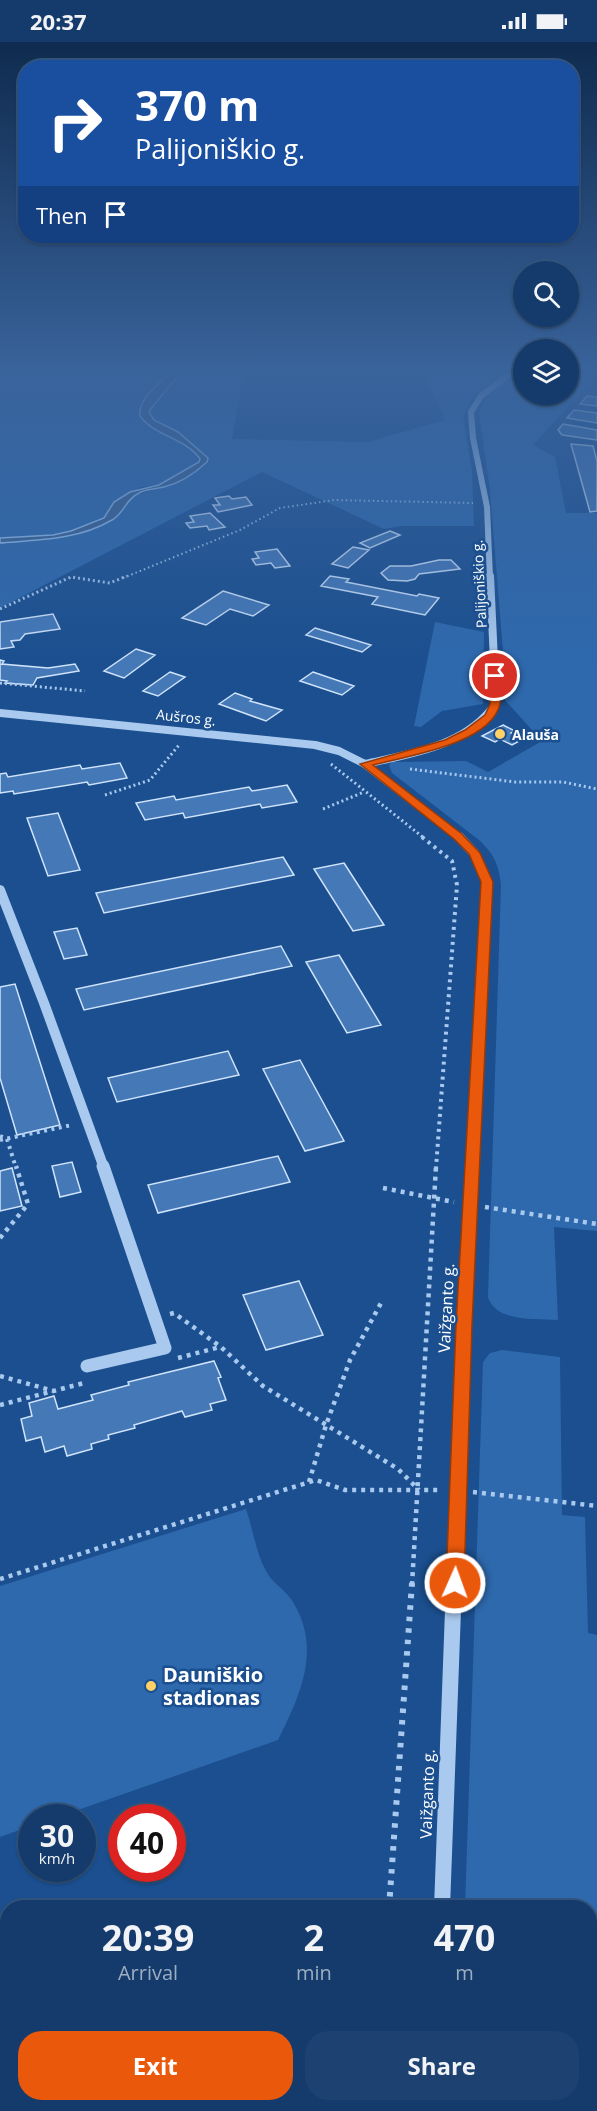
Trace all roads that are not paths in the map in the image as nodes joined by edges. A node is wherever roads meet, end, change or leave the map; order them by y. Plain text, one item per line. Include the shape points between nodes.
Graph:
1 (479, 468) edge
2 (0, 712) edge
3 (365, 764) junction
4 (0, 890) edge
5 (87, 1366) dead end
6 (442, 1900) edge

1 - 3 street, Palijoniškio g. via 487,507 496,704 489,717 469,733
2 - 3 street, Aušros g. via 315,745
3 - 6 street, Vaižganto g. via 458,836 474,853 487,882
4 - 5 street via 88,1121 165,1348

